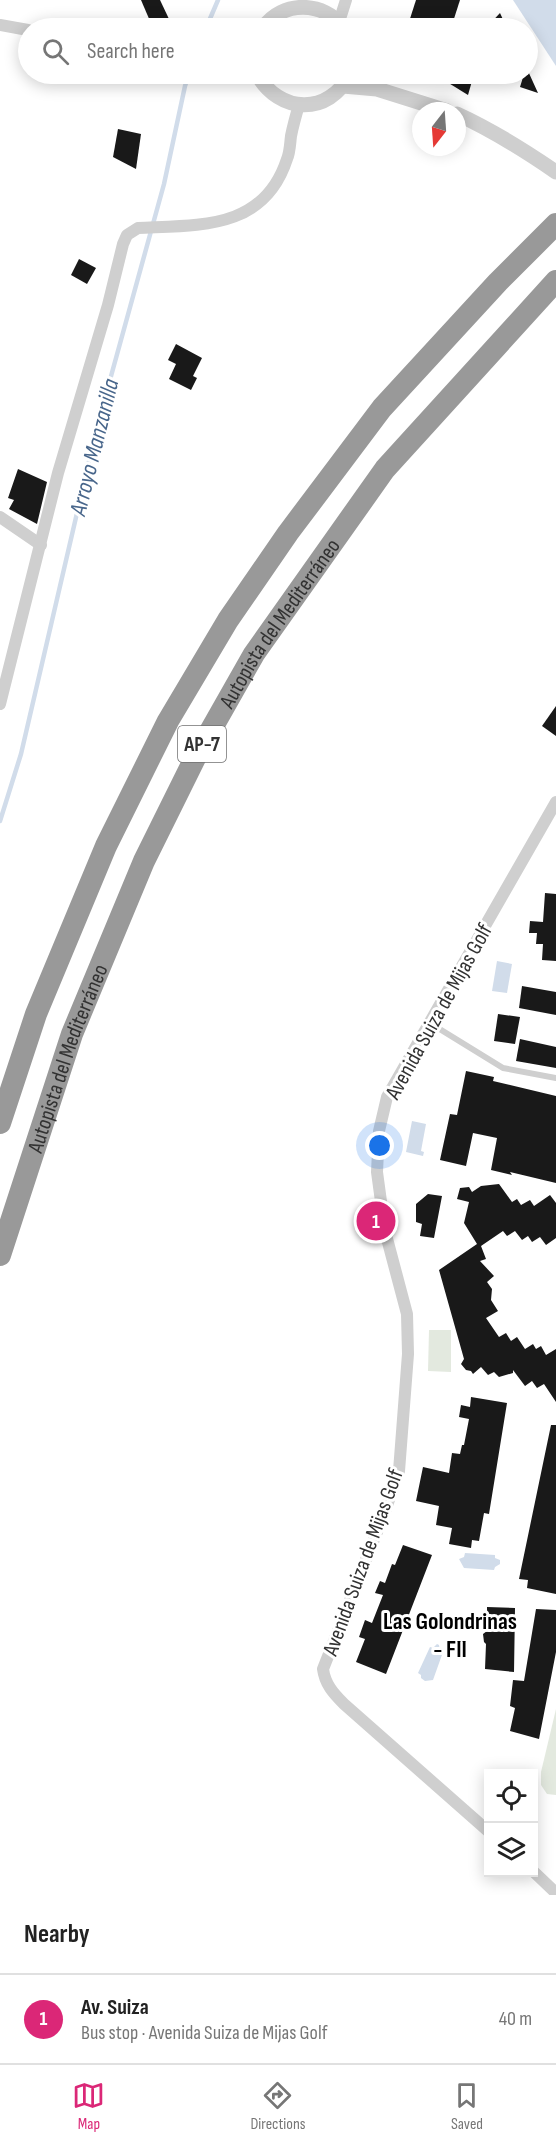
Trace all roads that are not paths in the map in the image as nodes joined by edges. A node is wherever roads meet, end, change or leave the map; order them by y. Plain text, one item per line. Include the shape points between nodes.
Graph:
1 (272, 0) edge
2 (346, 0) edge
3 (275, 15) junction
4 (272, 18) edge
5 (333, 18) edge
6 (342, 18) edge
7 (0, 25) edge
8 (18, 28) edge
9 (263, 84) edge
10 (343, 84) edge
11 (362, 84) edge
12 (420, 102) edge
13 (299, 105) junction
14 (466, 118) edge
15 (556, 172) edge
16 (556, 224) edge
17 (556, 281) edge
18 (0, 516) edge
19 (41, 545) junction
20 (0, 704) edge
21 (556, 802) edge
22 (432, 1017) junction
23 (556, 1078) edge
24 (0, 1123) edge
25 (0, 1255) edge
26 (484, 1827) edge
27 (538, 1876) edge
28 (556, 1893) edge

1 - 3 street
2 - 6 street
3 - 4 street
3 - 5 street via 300,7 314,8
7 - 8 street
9 - 13 street via 274,95
10 - 13 street via 323,101
11 - 12 street
13 - 19 street via 288,158 277,183 260,203 222,222 138,228 128,235 119,255
14 - 15 street
16 - 24 highway, Autopista del Mediterráneo / AP-7 via 382,408 228,620 168,721 101,856 36,1014
17 - 25 highway, Autopista del Mediterráneo / AP-7 via 378,479 254,654 195,758 144,861 72,1034
18 - 19 street
19 - 20 street
21 - 22 street, Avenida Suiza de Mijas Golf
22 - 23 lane via 438,1028 503,1068
22 - 26 street, Avenida Suiza de Mijas Golf via 387,1097 379,1131 377,1172 385,1231 407,1314 408,1354 399,1471 323,1669 324,1679 344,1704
27 - 28 street

